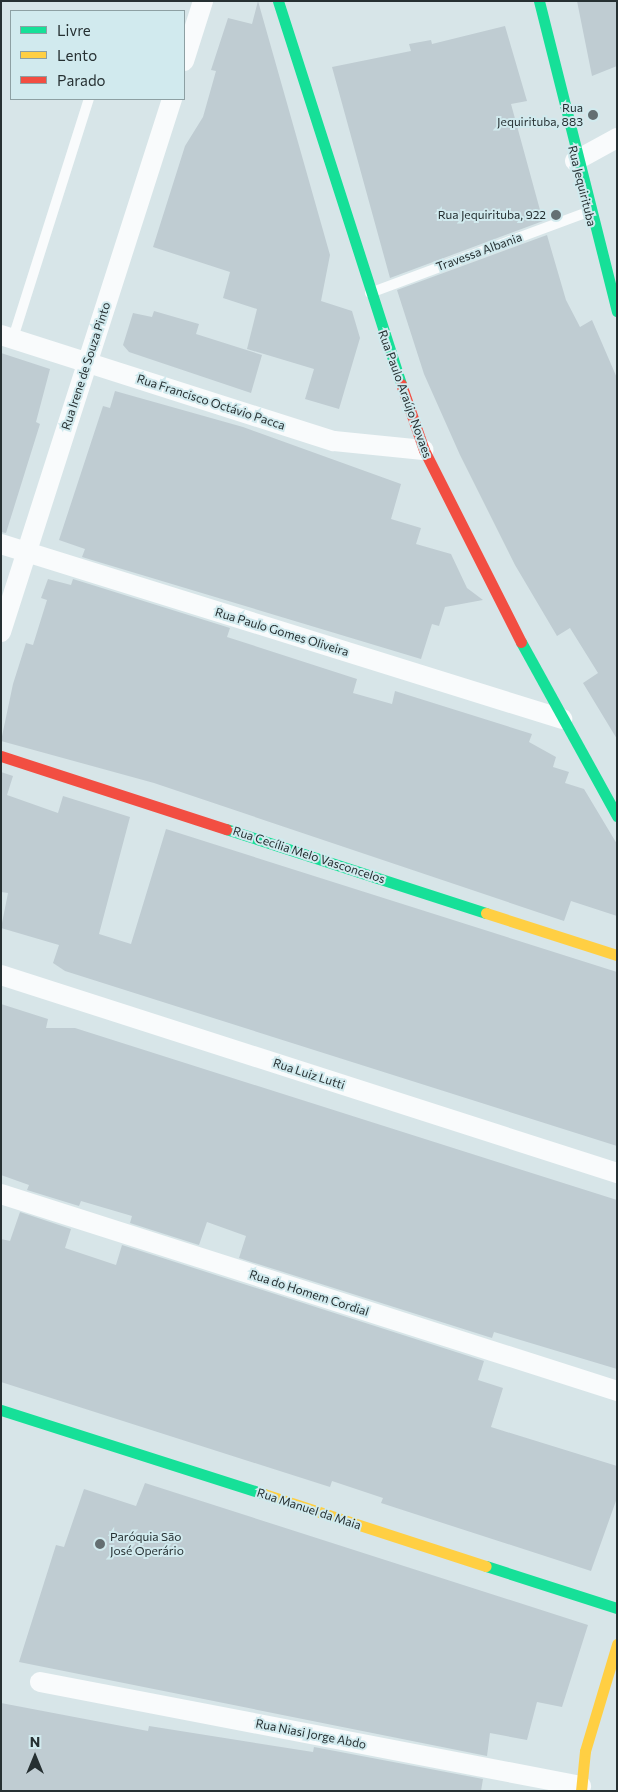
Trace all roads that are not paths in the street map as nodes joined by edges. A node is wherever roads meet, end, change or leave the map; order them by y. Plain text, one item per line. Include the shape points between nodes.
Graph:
1 (203, 1) edge
2 (278, 1) edge
3 (539, 1) edge
4 (185, 57) edge
5 (89, 100) edge
6 (172, 100) edge
7 (617, 138) edge
8 (575, 161) junction
9 (588, 212) junction
10 (369, 293) junction
11 (617, 311) edge
12 (7, 336) edge
13 (88, 362) junction
14 (424, 450) junction
15 (1, 544) edge
16 (27, 552) junction
17 (1, 632) edge
18 (562, 719) junction
19 (1, 756) edge
20 (617, 816) edge
21 (617, 954) edge
22 (1, 976) edge
23 (617, 1173) edge
24 (1, 1194) edge
25 (617, 1391) edge
26 (1, 1410) edge
27 (617, 1608) edge
28 (617, 1644) edge
29 (40, 1682) dead end
30 (581, 1788) edge

1 - 4 street
2 - 10 street, Rua Paulo Araújo Novaes
3 - 8 street, Rua Jequirituba
5 - 12 lane
6 - 13 street, Rua Irene de Souza Pinto
7 - 8 street
8 - 9 street, Rua Jequirituba
9 - 10 lane, Travessa Albania
9 - 11 street, Rua Jequirituba
10 - 14 street, Rua Paulo Araújo Novaes
12 - 13 street, Rua Francisco Octávio Pacca
13 - 14 street, Rua Francisco Octávio Pacca via 334,441
13 - 16 street, Rua Irene de Souza Pinto
14 - 18 street, Rua Paulo Araújo Novaes
15 - 16 street, Rua Paulo Gomes Oliveira
16 - 17 street, Rua Irene de Souza Pinto
16 - 18 street, Rua Paulo Gomes Oliveira
18 - 20 street, Rua Paulo Araújo Novaes
19 - 21 street, Rua Cecília Melo Vasconcelos
22 - 23 street, Rua Luiz Lutti
24 - 25 street, Rua do Homem Cordial
26 - 27 street, Rua Manuel da Maia
28 - 30 street via 585,1751
29 - 30 street, Rua Niasi Jorge Abdo

